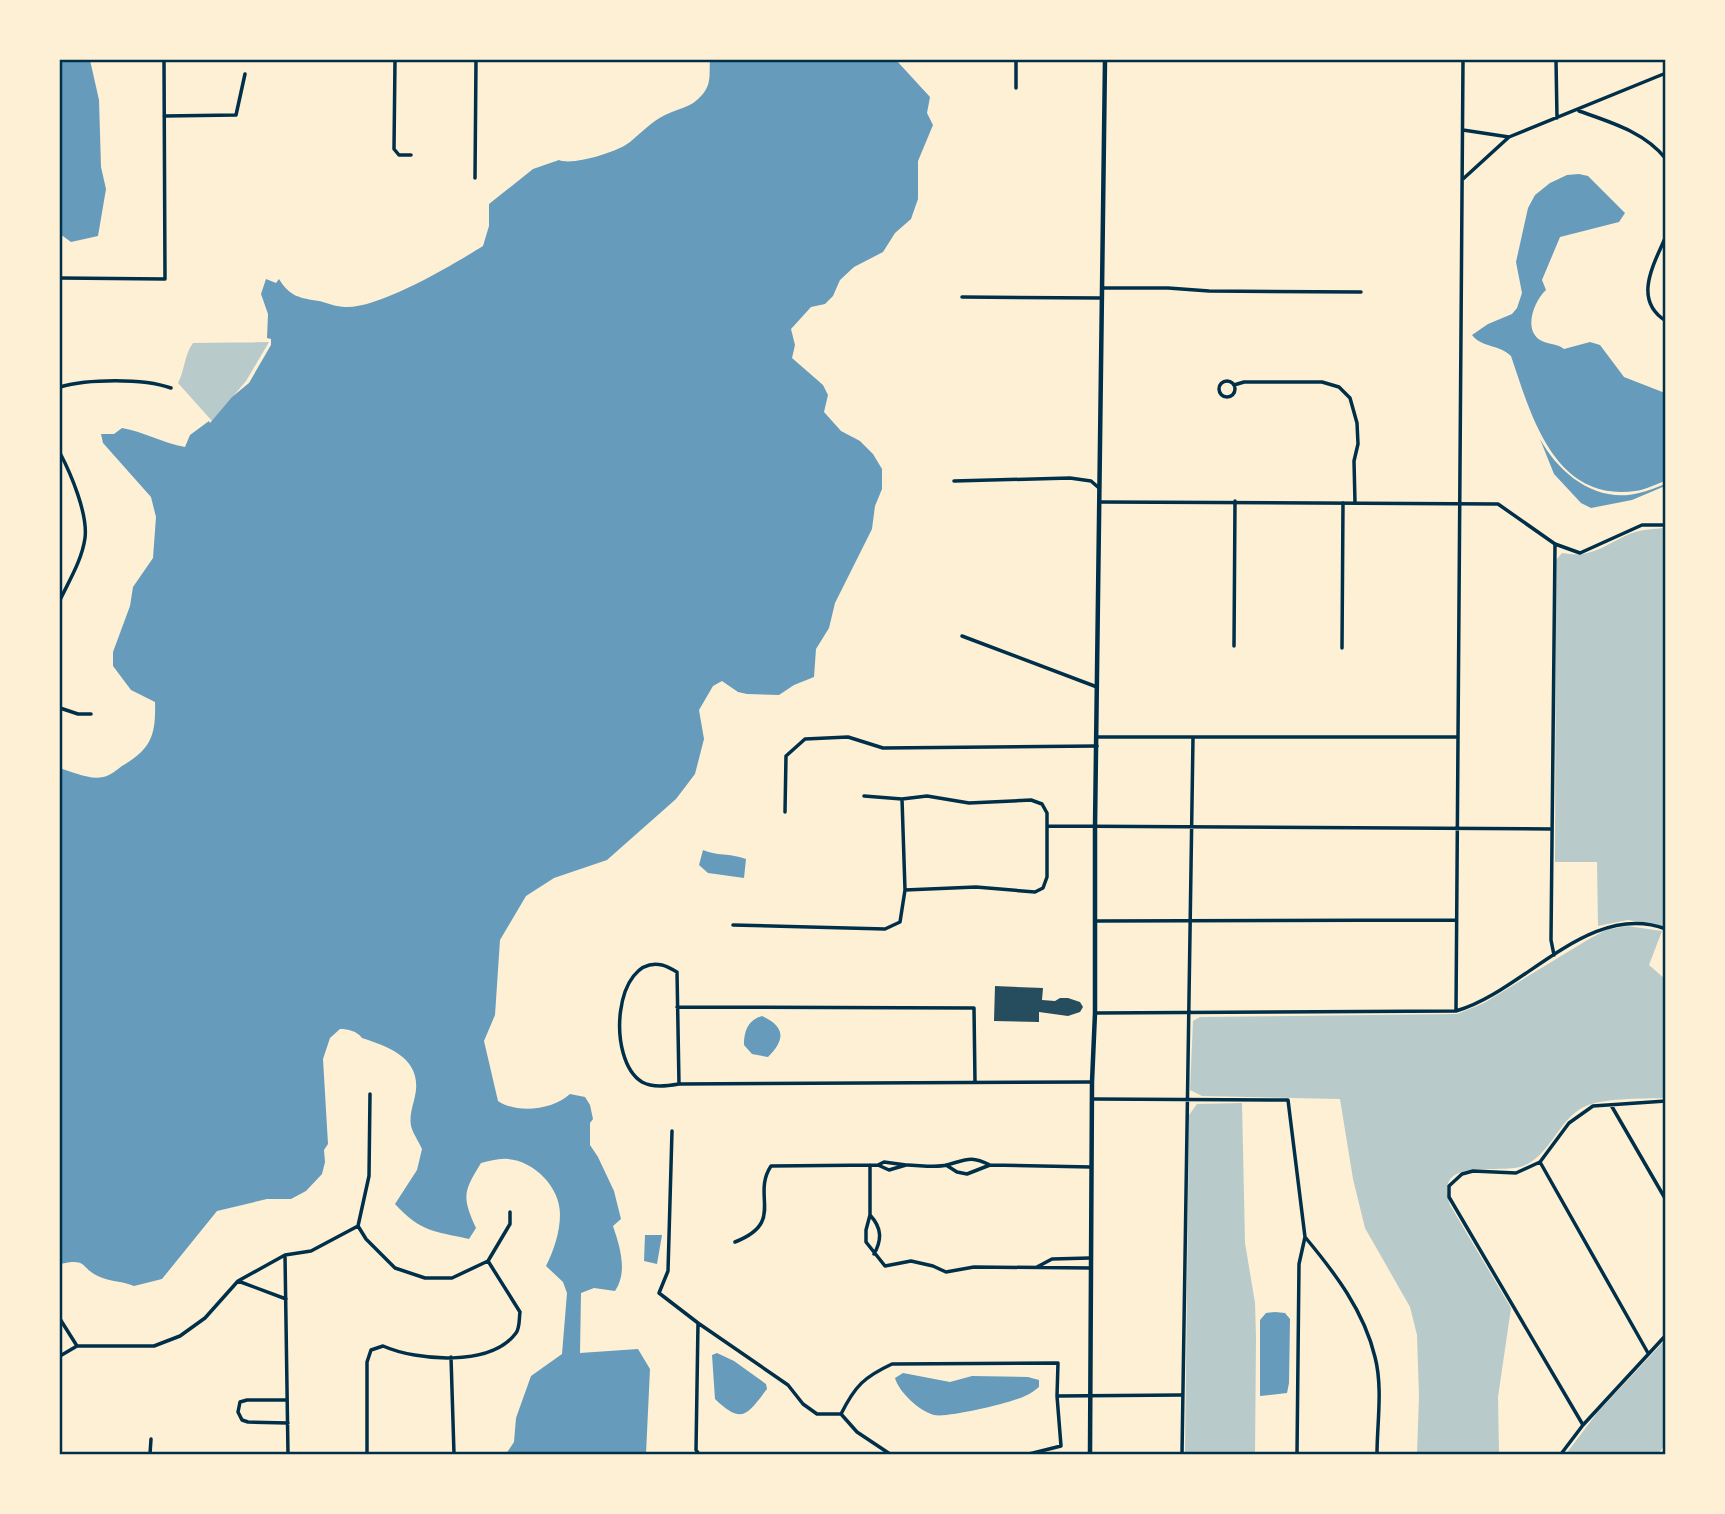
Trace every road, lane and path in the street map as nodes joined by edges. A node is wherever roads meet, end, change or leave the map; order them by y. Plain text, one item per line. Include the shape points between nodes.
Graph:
1 (164, 60) edge
2 (395, 60) edge
3 (476, 60) edge
4 (1016, 60) edge
5 (1105, 60) edge
6 (1463, 60) edge
7 (1556, 60) edge
8 (1665, 73) edge
9 (245, 74) dead end
10 (1016, 88) dead end
11 (1577, 110) junction
12 (164, 116) junction
13 (1557, 118) junction
14 (1463, 130) junction
15 (1509, 137) junction
16 (411, 155) dead end
17 (1665, 159) edge
18 (475, 178) dead end
19 (1463, 179) junction
20 (1665, 236) edge
21 (60, 278) edge
22 (1103, 288) junction
23 (1361, 292) dead end
24 (962, 297) dead end
25 (1103, 298) junction
26 (1665, 321) edge
27 (1234, 385) junction
28 (60, 387) edge
29 (171, 388) dead end
30 (60, 453) edge
31 (62, 463) edge
32 (954, 481) dead end
33 (1101, 489) junction
34 (1235, 501) junction
35 (1100, 502) junction
36 (1343, 503) junction
37 (1355, 503) junction
38 (1459, 503) junction
39 (1665, 525) edge
40 (1555, 544) junction
41 (60, 600) edge
42 (962, 636) dead end
43 (1234, 646) dead end
44 (1342, 648) dead end
45 (1097, 687) junction
46 (60, 708) edge
47 (91, 714) dead end
48 (1097, 737) junction
49 (1458, 737) junction
50 (1193, 738) junction
51 (1097, 746) junction
52 (864, 796) dead end
53 (902, 799) junction
54 (785, 812) dead end
55 (1048, 826) junction
56 (1095, 827) junction
57 (1192, 828) junction
58 (1457, 828) junction
59 (1552, 829) junction
60 (905, 890) junction
61 (1456, 920) junction
62 (1096, 921) junction
63 (1191, 922) junction
64 (733, 925) dead end
65 (1665, 929) edge
66 (1554, 955) junction
67 (677, 1007) junction
68 (1456, 1011) junction
69 (1095, 1013) junction
70 (1189, 1013) junction
71 (975, 1082) junction
72 (1092, 1082) junction
73 (679, 1083) junction
74 (370, 1094) dead end
75 (1092, 1099) junction
76 (1186, 1100) junction
77 (1665, 1101) edge
78 (1610, 1104) junction
79 (672, 1131) dead end
80 (1540, 1162) junction
81 (870, 1165) junction
82 (946, 1165) junction
83 (990, 1165) junction
84 (1091, 1167) junction
85 (1665, 1200) edge
86 (510, 1212) dead end
87 (870, 1215) junction
88 (358, 1226) junction
89 (1305, 1237) junction
90 (735, 1242) dead end
91 (285, 1255) junction
92 (874, 1255) junction
93 (1091, 1258) junction
94 (488, 1261) junction
95 (1035, 1268) junction
96 (1091, 1268) junction
97 (238, 1280) junction
98 (286, 1299) junction
99 (60, 1319) edge
100 (698, 1323) junction
101 (1665, 1335) edge
102 (77, 1346) junction
103 (1648, 1353) junction
104 (60, 1356) edge
105 (451, 1357) junction
106 (1182, 1395) junction
107 (1057, 1396) junction
108 (1090, 1396) junction
109 (288, 1400) junction
110 (841, 1414) junction
111 (288, 1423) junction
112 (1583, 1425) junction
113 (151, 1439) dead end
114 (150, 1454) edge
115 (288, 1454) edge
116 (368, 1454) edge
117 (454, 1454) edge
118 (699, 1454) edge
119 (890, 1454) edge
120 (1029, 1454) edge
121 (1090, 1454) edge
122 (1182, 1454) edge
123 (1297, 1454) edge
124 (1377, 1454) edge
125 (1561, 1454) edge

1 - 12 street
2 - 16 street via 394,149 399,155
3 - 18 street
4 - 10 street
5 - 22 main road
6 - 14 street
7 - 13 street
8 - 11 street
9 - 12 street via 236,115
11 - 13 street
11 - 17 street via 1641,136
12 - 21 street via 165,279
13 - 15 street
14 - 15 street
14 - 19 street
15 - 19 street
19 - 38 street
20 - 26 street via 1646,284 1652,309
22 - 23 street
22 - 25 main road
24 - 25 street
25 - 33 main road
27 - 27 street via 1224,382 1220,393 1232,396
27 - 37 street via 1322,382 1339,387 1350,398 1357,423
28 - 29 street via 79,381 157,383
30 - 31 street
31 - 41 street via 79,499 85,537
32 - 33 street via 1070,478 1091,481
33 - 35 main road
34 - 35 street
34 - 36 street
34 - 43 street
35 - 45 main road
36 - 37 street
36 - 44 street
37 - 38 street
38 - 40 street via 1498,504
38 - 49 street
39 - 40 street via 1642,525 1580,553
40 - 59 street
42 - 45 street
45 - 48 main road
46 - 47 street
48 - 50 street
48 - 51 main road
49 - 50 street
49 - 58 street
50 - 57 street
51 - 54 street via 883,748 848,737 805,738 786,756
51 - 56 main road
52 - 53 street
53 - 55 street via 1031,800 1042,804
53 - 60 street
55 - 56 street
55 - 60 street via 1047,877 1043,888 1035,892 976,887
56 - 57 street
56 - 62 main road
57 - 58 street
57 - 63 street
58 - 59 street
58 - 61 street
59 - 66 street
60 - 64 street via 900,922 885,929
61 - 63 street
61 - 68 street
62 - 63 street
62 - 69 main road
63 - 70 street
65 - 66 street via 1631,922 1612,925
66 - 68 street via 1472,1007
67 - 71 street via 974,1008
67 - 73 street
67 - 73 street via 677,972 662,965 644,968 628,983 618,1034 629,1070 643,1083 662,1087
68 - 70 street
69 - 70 street
69 - 72 main road
70 - 76 street
71 - 72 street
71 - 73 street
72 - 75 main road
74 - 88 street via 369,1176
75 - 76 street
75 - 84 main road
76 - 89 street via 1288,1100
76 - 106 street
77 - 78 street
78 - 80 street via 1593,1106 1569,1124
78 - 85 street
79 - 100 street via 668,1271 659,1293
80 - 103 street
80 - 112 street via 1516,1173 1462,1174 1449,1186 1449,1197
81 - 82 street via 889,1170
81 - 87 street
81 - 90 street via 771,1166 765,1174 762,1222 753,1235
82 - 83 street via 970,1158
82 - 83 street via 967,1174
83 - 84 street
84 - 93 main road
86 - 94 street via 510,1224
87 - 92 street via 866,1242
87 - 92 street via 880,1233
88 - 91 street via 311,1251
88 - 94 street via 395,1268 425,1278 452,1278
89 - 123 street via 1299,1264
89 - 124 street via 1349,1295 1376,1358
91 - 97 street
91 - 98 street
92 - 95 street via 886,1266 911,1261 946,1272 974,1267
93 - 95 street via 1052,1259
93 - 96 main road
94 - 105 street via 520,1312 518,1331 501,1347 476,1356
95 - 96 street
96 - 108 main road
97 - 98 street
97 - 102 street via 205,1318 180,1336 154,1346
98 - 109 street
99 - 102 street
100 - 110 street via 788,1385 817,1414
100 - 118 street
101 - 103 street
102 - 104 street
103 - 112 street
105 - 116 street via 400,1354 383,1346 371,1350 367,1362
105 - 117 street
106 - 108 street
106 - 122 street
107 - 108 street
107 - 110 street via 1058,1363 892,1364 870,1374 853,1390
107 - 120 street via 1061,1446
108 - 121 main road
109 - 111 street
109 - 111 street via 247,1400 240,1402 237,1412 248,1422
110 - 119 street via 857,1432
111 - 115 street
112 - 125 street
113 - 114 street

